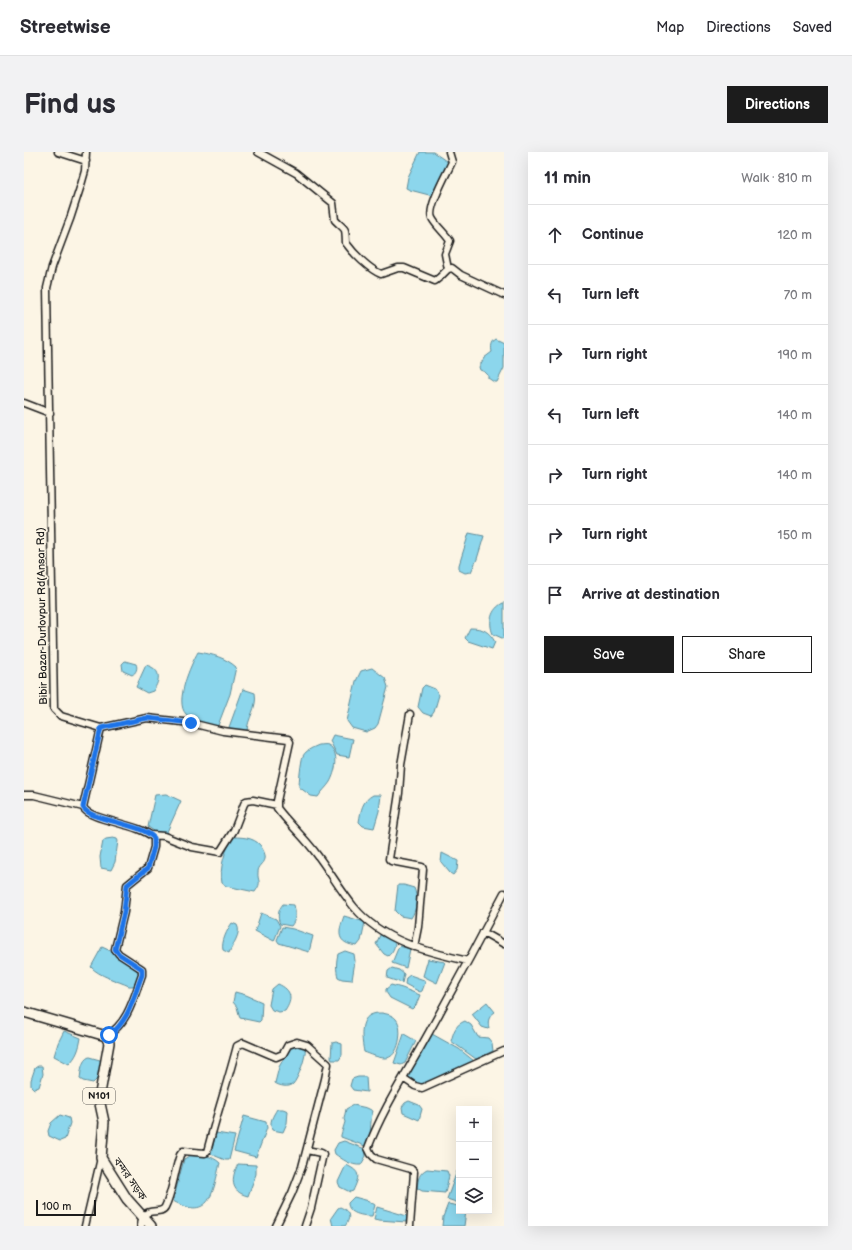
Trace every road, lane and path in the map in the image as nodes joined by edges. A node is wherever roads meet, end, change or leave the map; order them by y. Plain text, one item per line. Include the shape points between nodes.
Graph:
1 (58, 152) edge
2 (86, 152) edge
3 (258, 152) edge
4 (449, 152) edge
5 (86, 161) junction
6 (448, 269) junction
7 (504, 295) edge
8 (24, 403) edge
9 (50, 413) junction
10 (410, 714) dead end
11 (101, 728) junction
12 (24, 796) edge
13 (277, 805) junction
14 (83, 807) junction
15 (151, 835) junction
16 (504, 893) edge
17 (483, 932) junction
18 (504, 944) edge
19 (414, 947) junction
20 (468, 960) junction
21 (24, 1012) edge
22 (106, 1036) junction
23 (504, 1051) edge
24 (403, 1078) junction
25 (307, 1150) junction
26 (101, 1158) junction
27 (142, 1221) edge
28 (85, 1226) edge
29 (151, 1226) edge
30 (276, 1226) edge
31 (305, 1226) edge
32 (410, 1226) edge

1 - 5 street
2 - 5 street, Bibir Bazar-Durlovpur Rd(Ansar Rd)
3 - 6 street via 296,173 333,203 335,220 347,231 346,243 373,269 382,274 404,268 435,281
4 - 6 street via 452,162 430,212 450,241 445,254
5 - 9 street, Bibir Bazar-Durlovpur Rd(Ansar Rd) via 81,185 52,266 47,288
6 - 7 street via 452,268 461,275
8 - 9 street
9 - 11 street, Bibir Bazar-Durlovpur Rd(Ansar Rd) via 54,709 61,716
10 - 19 street via 389,859 423,869
11 - 13 street via 147,718 288,739 290,742
11 - 14 street
12 - 14 street via 34,795
13 - 15 street via 246,801 234,830 220,852 192,847 164,836
13 - 19 street via 279,811 315,852 354,908 369,922
14 - 15 street via 87,813 136,827
15 - 22 street via 154,838 154,847 148,868 127,885 124,912 115,949 142,969 142,975 125,1019
16 - 17 street
17 - 18 street
17 - 20 street
19 - 20 street
20 - 24 street
21 - 22 highway
22 - 26 highway, বন্দর সড়ক / N101 via 109,1043 99,1099 104,1122
23 - 24 street via 422,1088
24 - 32 street via 368,1148 376,1159 414,1172
25 - 27 street via 327,1062 308,1045 302,1043 288,1045 283,1054 276,1057 243,1043 239,1044 207,1152 205,1154 182,1151 164,1209 149,1212
25 - 30 street via 292,1193
25 - 31 street via 323,1154
26 - 27 highway, বন্দর সড়ক
26 - 28 street
27 - 29 highway, বন্দর সড়ক

